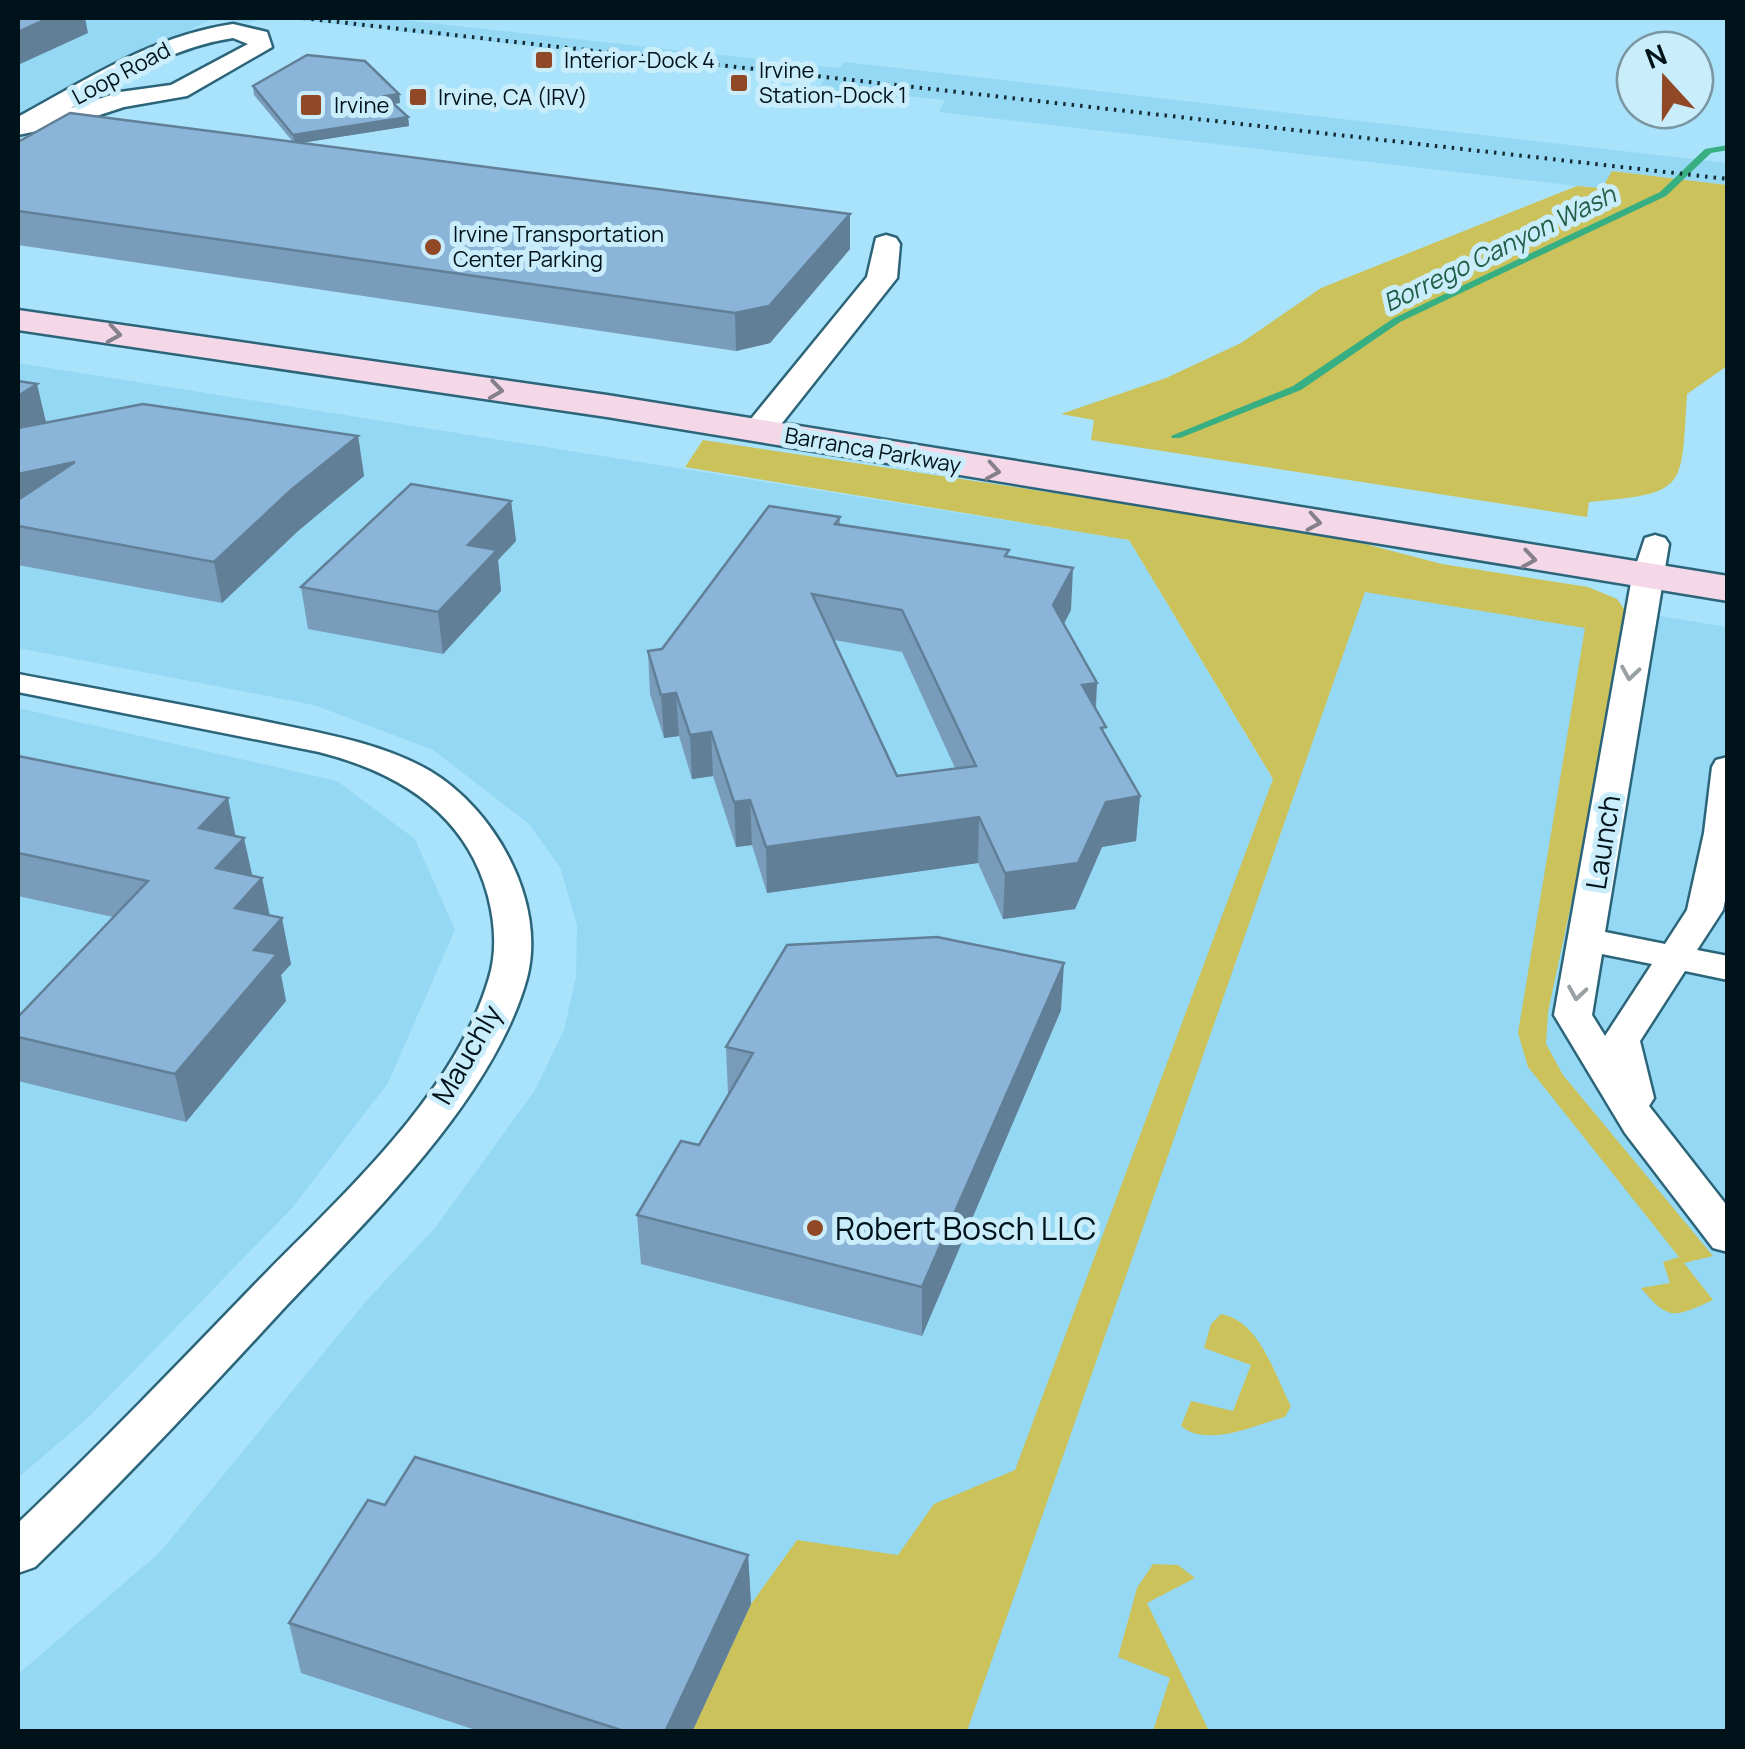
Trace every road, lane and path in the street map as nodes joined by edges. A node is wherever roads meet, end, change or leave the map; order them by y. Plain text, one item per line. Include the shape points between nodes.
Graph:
1 (18, 127) edge
2 (886, 244) dead end
3 (73, 294) dead end
4 (18, 320) edge
5 (771, 417) junction
6 (1728, 554) edge
7 (1651, 560) junction
8 (1728, 589) edge
9 (18, 683) edge
10 (1728, 767) edge
11 (1586, 939) junction
12 (1673, 956) junction
13 (1728, 968) edge
14 (1639, 1123) junction
15 (1728, 1236) edge
16 (18, 1553) edge

1 - 1 street, Loop Road via 178,91 261,41 233,31 172,44
2 - 5 street via 882,278
3 - 5 main road, Barranca Parkway
4 -> 5 main road, Barranca Parkway
5 - 7 main road, Barranca Parkway
6 - 7 main road, Barranca Parkway
7 - 8 main road, Barranca Parkway
7 -> 11 street, Launch
9 - 16 street, Mauchly via 314,741 412,774 452,805 483,842 500,876 513,944 490,1020 414,1138 108,1466
10 - 12 street, Launch via 1705,910
11 - 12 street
11 -> 14 street, Launch via 1573,1016
12 - 13 street
12 - 14 street, Launch via 1621,1040
14 - 15 street, Launch

